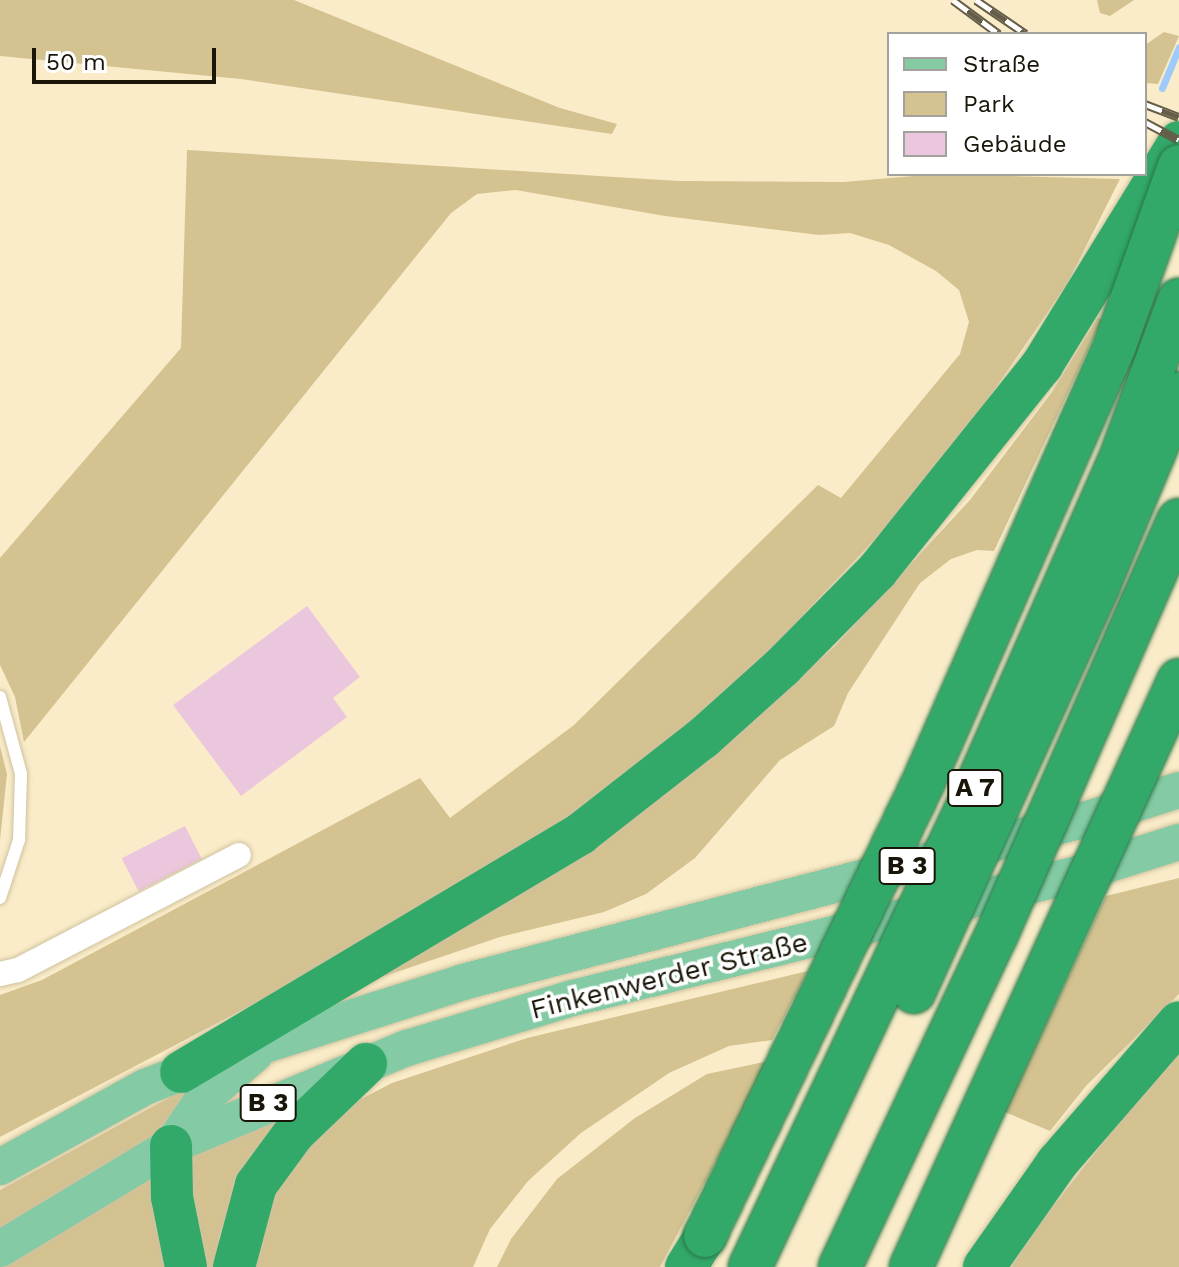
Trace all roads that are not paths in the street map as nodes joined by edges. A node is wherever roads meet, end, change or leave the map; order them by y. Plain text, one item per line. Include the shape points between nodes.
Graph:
1 (1179, 142) edge
2 (1179, 166) edge
3 (1179, 300) edge
4 (1179, 393) edge
5 (1179, 520) edge
6 (1179, 680) edge
7 (0, 697) edge
8 (1179, 790) edge
9 (1179, 842) edge
10 (239, 855) dead end
11 (0, 898) edge
12 (0, 974) edge
13 (1179, 1022) edge
14 (263, 1048) junction
15 (366, 1064) junction
16 (181, 1072) junction
17 (171, 1146) junction
18 (0, 1167) edge
19 (0, 1249) edge
20 (186, 1267) edge
21 (234, 1267) edge
22 (686, 1267) edge
23 (750, 1267) edge
24 (782, 1267) edge
25 (840, 1267) edge
26 (911, 1267) edge
27 (984, 1267) edge

1 - 16 highway via 1042,365 877,571 782,667 703,738 580,834
2 - 22 highway, bridge via 1115,345 923,783 817,1011
3 - 23 highway, A 7, bridge via 1119,462 970,801
4 - 24 highway, A 7, bridge via 997,814
5 - 25 highway, bridge via 996,936
6 - 26 highway, bridge
7 - 11 lane via 21,774 19,840
8 - 14 main road, Finkenwerder Straße / B 3 via 1091,818 463,982
9 - 15 main road, Finkenwerder Straße / B 3 via 1078,874 573,998
10 - 12 street via 18,970
13 - 27 highway via 1057,1163
14 - 16 main road, Finkenwerder Straße / B 3
14 - 17 main road, Finkenwerder Straße via 203,1099
15 - 17 main road, Finkenwerder Straße / B 3
15 - 21 highway via 294,1133 263,1174 241,1224
16 - 18 main road, Finkenwerder Straße / B 3
17 - 19 main road, Finkenwerder Straße / B 3
17 - 20 highway via 172,1197

